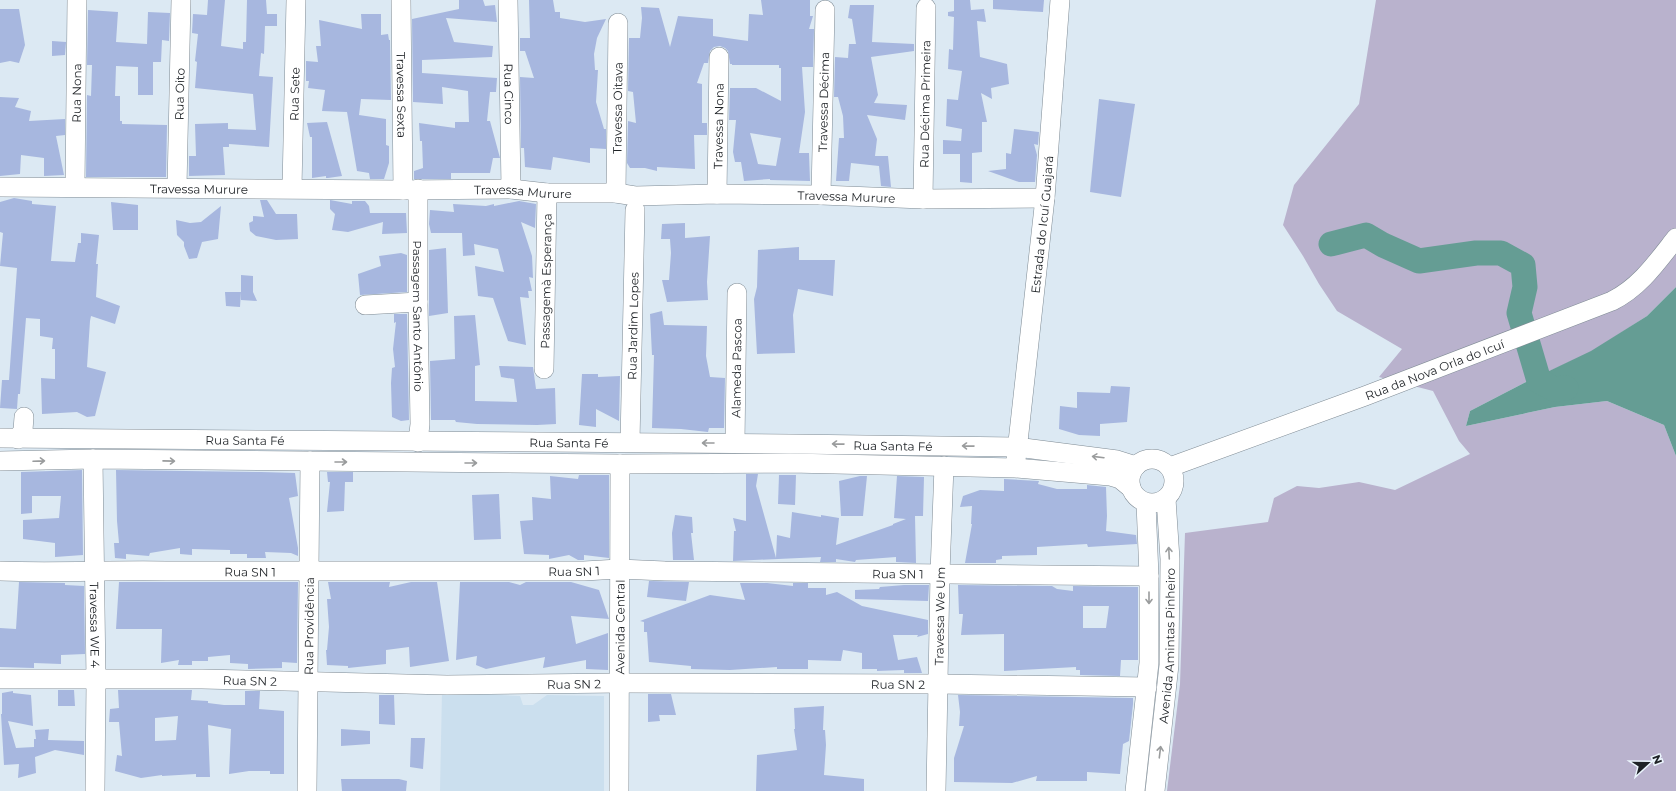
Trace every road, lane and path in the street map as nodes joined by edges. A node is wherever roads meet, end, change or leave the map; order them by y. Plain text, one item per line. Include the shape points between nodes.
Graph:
1 (77, 0) edge
2 (181, 0) edge
3 (296, 0) edge
4 (401, 0) edge
5 (508, 0) edge
6 (1060, 0) edge
7 (926, 8) dead end
8 (825, 10) dead end
9 (618, 23) dead end
10 (718, 57) dead end
11 (75, 186) junction
12 (0, 187) edge
13 (177, 187) junction
14 (292, 188) junction
15 (411, 189) junction
16 (511, 189) junction
17 (547, 193) junction
18 (616, 193) junction
19 (717, 194) junction
20 (821, 194) junction
21 (1044, 198) junction
22 (923, 200) junction
23 (635, 210) dead end
24 (1676, 238) edge
25 (737, 293) dead end
26 (418, 302) junction
27 (365, 305) dead end
28 (544, 369) dead end
29 (24, 417) dead end
30 (9, 439) edge
31 (418, 442) junction
32 (630, 442) junction
33 (735, 443) junction
34 (791, 444) junction
35 (1016, 447) junction
36 (93, 459) junction
37 (0, 461) edge
38 (310, 461) junction
39 (790, 463) junction
40 (620, 464) junction
41 (944, 466) junction
42 (1136, 466) junction
43 (1170, 467) junction
44 (1015, 468) junction
45 (1131, 488) junction
46 (1166, 499) junction
47 (1146, 503) junction
48 (619, 569) junction
49 (0, 571) edge
50 (309, 571) junction
51 (94, 572) junction
52 (940, 574) junction
53 (1149, 576) junction
54 (0, 679) edge
55 (96, 680) junction
56 (309, 682) junction
57 (620, 683) junction
58 (938, 684) junction
59 (1148, 688) junction
60 (95, 791) edge
61 (307, 791) edge
62 (619, 791) edge
63 (936, 791) edge
64 (1135, 791) edge
65 (1155, 791) edge

1 - 11 street, Rua Nona
2 - 13 street, Rua Oito
3 - 14 street, Rua Sete
4 - 15 street, Travessa Sexta
5 - 16 street, Rua Cinco
6 - 21 street, Estrada do Icuí Guajará
7 - 22 street, Rua Décima Primeira
8 - 20 street, Travessa Décima
9 - 18 street, Travessa Oitava
10 - 19 street, Travessa Nona
11 - 12 street, Travessa Murure
11 - 13 street, Travessa Murure
13 - 14 street, Travessa Murure
14 - 15 street, Travessa Murure
15 - 16 street, Travessa Murure
15 - 26 street, Passagem Santo Antônio
16 - 17 street, Travessa Murure
17 - 18 street, Travessa Murure
17 - 28 street, Passagemà Esperança
18 - 19 street, Travessa Murure via 635,196
19 - 20 street, Travessa Murure
20 - 22 street, Travessa Murure
21 - 22 street, Travessa Murure
21 - 35 street, Estrada do Icuí Guajará
23 - 32 street, Rua Jardim Lopes
24 - 43 street, Rua da Nova Orla do Icuí via 1638,284 1612,301 1365,396
25 - 33 street, Alameda Pascoa
26 - 27 street
26 - 31 street, Passagem Santo Antônio
29 - 30 street via 23,430
30 - 31 street, Rua Santa Fé
31 - 32 street, Rua Santa Fé
33 -> 32 street, Rua Santa Fé
33 - 34 street, Rua Santa Fé
35 -> 34 street, Rua Santa Fé
34 - 39 street
42 -> 35 street, Rua Santa Fé via 1117,460
35 - 44 street, Estrada do Icuí Guajará
37 -> 36 street, Rua Santa Fé
36 -> 38 street, Rua Santa Fé
36 - 51 street, Travessa WE 4
38 -> 40 street, Rua Santa Fé
38 - 50 street, Rua Providência
39 - 40 street, Rua Santa Fé
39 - 41 street, Rua Santa Fé
40 - 48 street, Avenida Central
41 - 44 street, Rua Santa Fé
41 - 52 street, Travessa We Um
42 - 43 street via 1149,459 1164,462
42 - 45 street via 1131,473
43 - 46 street via 1175,480 1171,494
44 - 45 street, Rua Santa Fé via 1110,476 1120,479
45 - 47 street via 1134,495
46 - 47 street via 1153,504
65 -> 46 street, Avenida Amintas Pinheiro via 1169,665 1170,559
47 - 53 street, Avenida Amintas Pinheiro
48 - 50 street, Rua SN 1
48 - 52 street, Rua SN 1
48 - 57 street, Avenida Central
49 - 51 street, Rua SN 1
50 - 51 street, Rua SN 1
50 - 56 street, Rua Providência
51 - 55 street, Travessa WE 4
52 - 53 street, Rua SN 1
52 - 58 street, Travessa We Um
53 -> 59 street, Avenida Amintas Pinheiro
54 - 55 street, Rua SN 2
55 - 56 street, Rua SN 2
55 - 60 street, Travessa WE 4
56 - 57 street, Rua SN 2 via 447,686
56 - 61 street, Rua Providência
57 - 58 street, Rua SN 2
57 - 62 street, Avenida Central
58 - 59 street, Rua SN 2
58 - 63 street, Travessa We Um
59 - 64 street, Avenida Amintas Pinheiro

